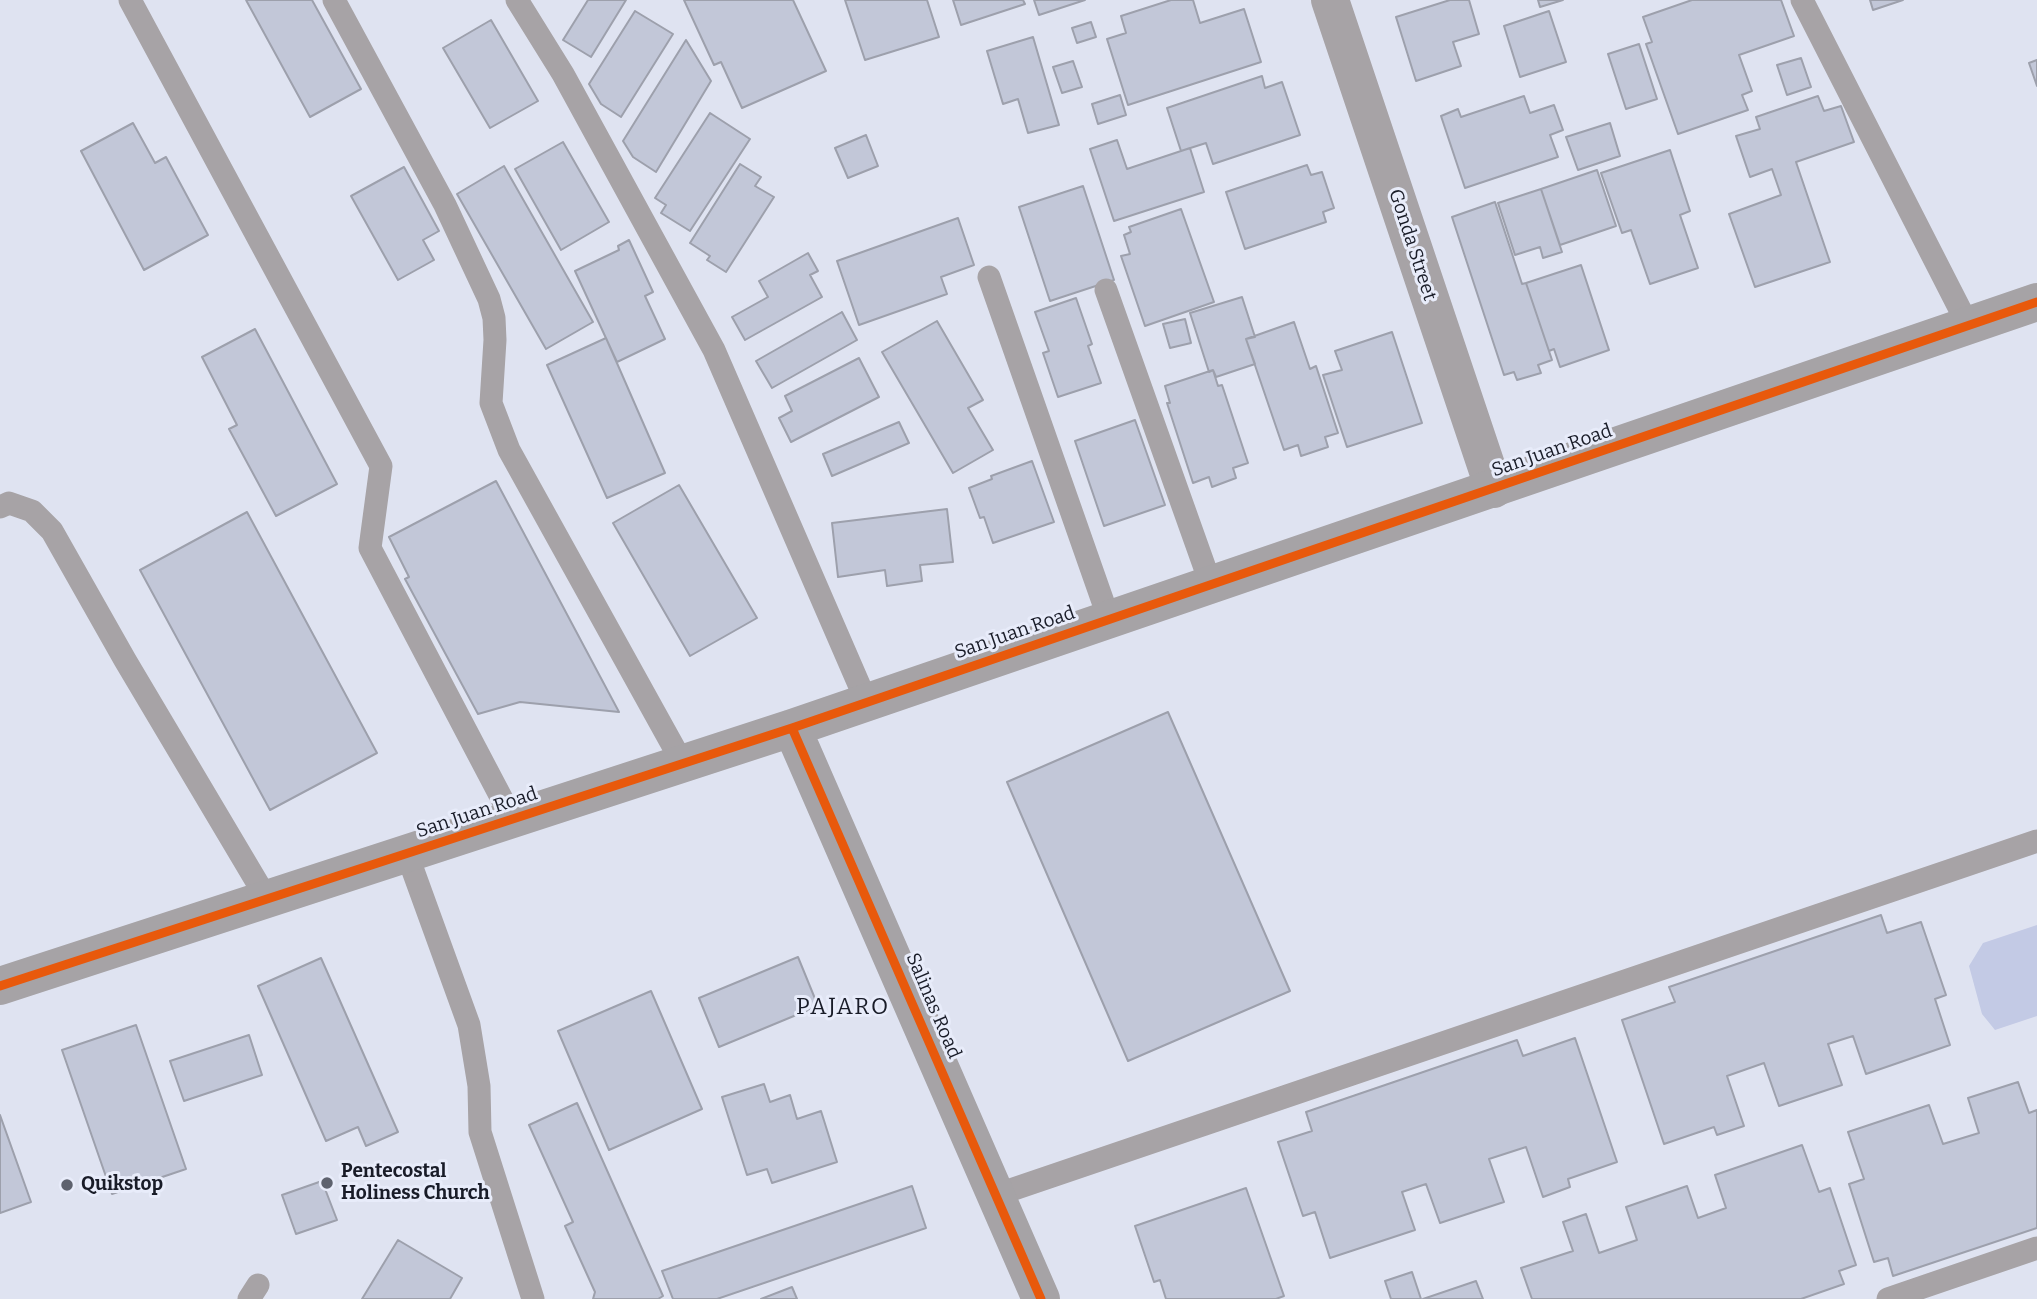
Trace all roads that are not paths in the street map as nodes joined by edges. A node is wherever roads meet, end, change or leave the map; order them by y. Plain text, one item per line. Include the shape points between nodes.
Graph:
1 (130, 0) edge
2 (334, 0) edge
3 (517, 0) edge
4 (1330, 0) edge
5 (1802, 0) edge
6 (989, 277) dead end
7 (1106, 290) dead end
8 (2037, 302) edge
9 (1968, 326) junction
10 (1494, 489) junction
11 (0, 507) edge
12 (1210, 585) junction
13 (1109, 620) junction
14 (867, 703) junction
15 (792, 728) junction
16 (683, 764) junction
17 (513, 820) junction
18 (2037, 841) edge
19 (408, 854) junction
20 (267, 899) junction
21 (0, 986) edge
22 (996, 1195) junction
23 (2037, 1248) edge
24 (533, 1299) edge
25 (1041, 1299) edge
26 (1888, 1299) edge

1 - 17 lane via 382,466 370,548
2 - 16 lane via 446,205 489,299 495,340 491,403 509,450
3 - 14 lane via 564,74 714,350
4 - 10 street, Gonda Street
5 - 9 lane
6 - 13 lane
7 - 12 lane
8 - 9 main road, San Juan Road
9 - 10 main road, San Juan Road
10 - 12 main road, San Juan Road
11 - 20 lane via 9,503 32,511 52,531
12 - 13 main road, San Juan Road
13 - 14 main road, San Juan Road
14 - 15 main road, San Juan Road
15 - 16 main road, San Juan Road
15 - 22 main road, Salinas Road
16 - 17 main road, San Juan Road
17 - 19 main road, San Juan Road
18 - 22 lane
19 - 20 main road, San Juan Road
19 - 24 lane via 469,1025 479,1086 480,1132
20 - 21 main road, San Juan Road
22 - 25 main road, Salinas Road
23 - 26 lane

